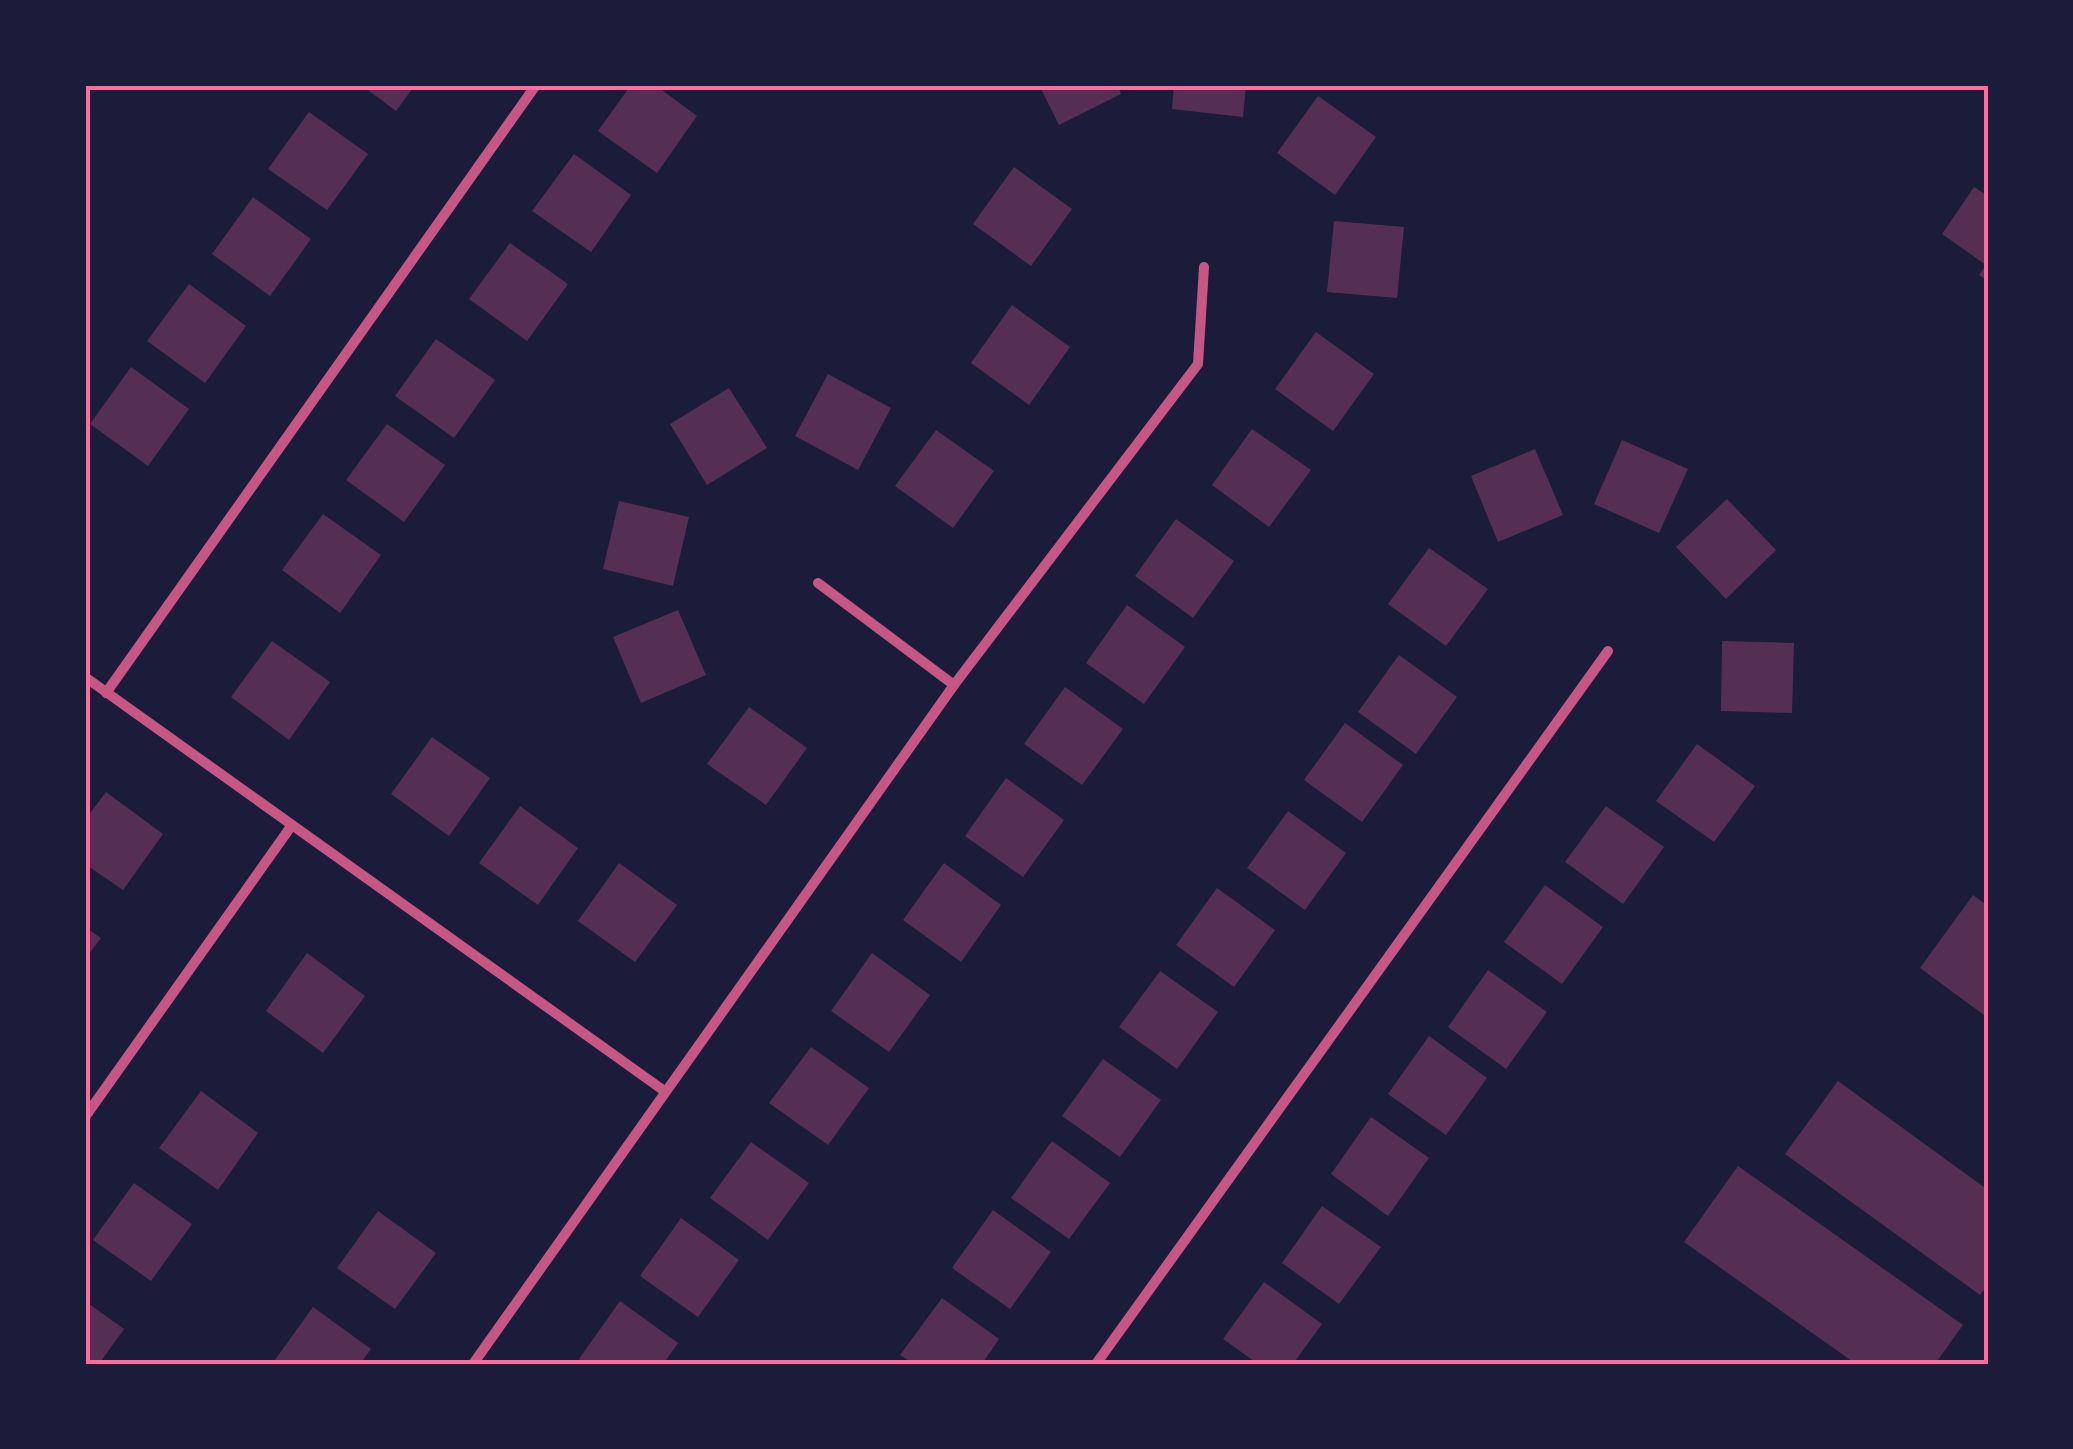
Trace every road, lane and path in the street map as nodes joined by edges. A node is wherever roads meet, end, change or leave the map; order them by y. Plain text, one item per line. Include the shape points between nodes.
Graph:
1 (536, 85) edge
2 (1204, 268) dead end
3 (818, 583) dead end
4 (1608, 651) dead end
5 (85, 678) edge
6 (954, 685) junction
7 (106, 693) junction
8 (292, 826) junction
9 (663, 1090) junction
10 (85, 1117) edge
11 (473, 1364) edge
12 (1096, 1364) edge

1 - 7 street
2 - 6 street via 1198,364
3 - 6 street
4 - 12 street
5 - 7 street
6 - 9 street
7 - 8 street
8 - 9 street
8 - 10 street
9 - 11 street

